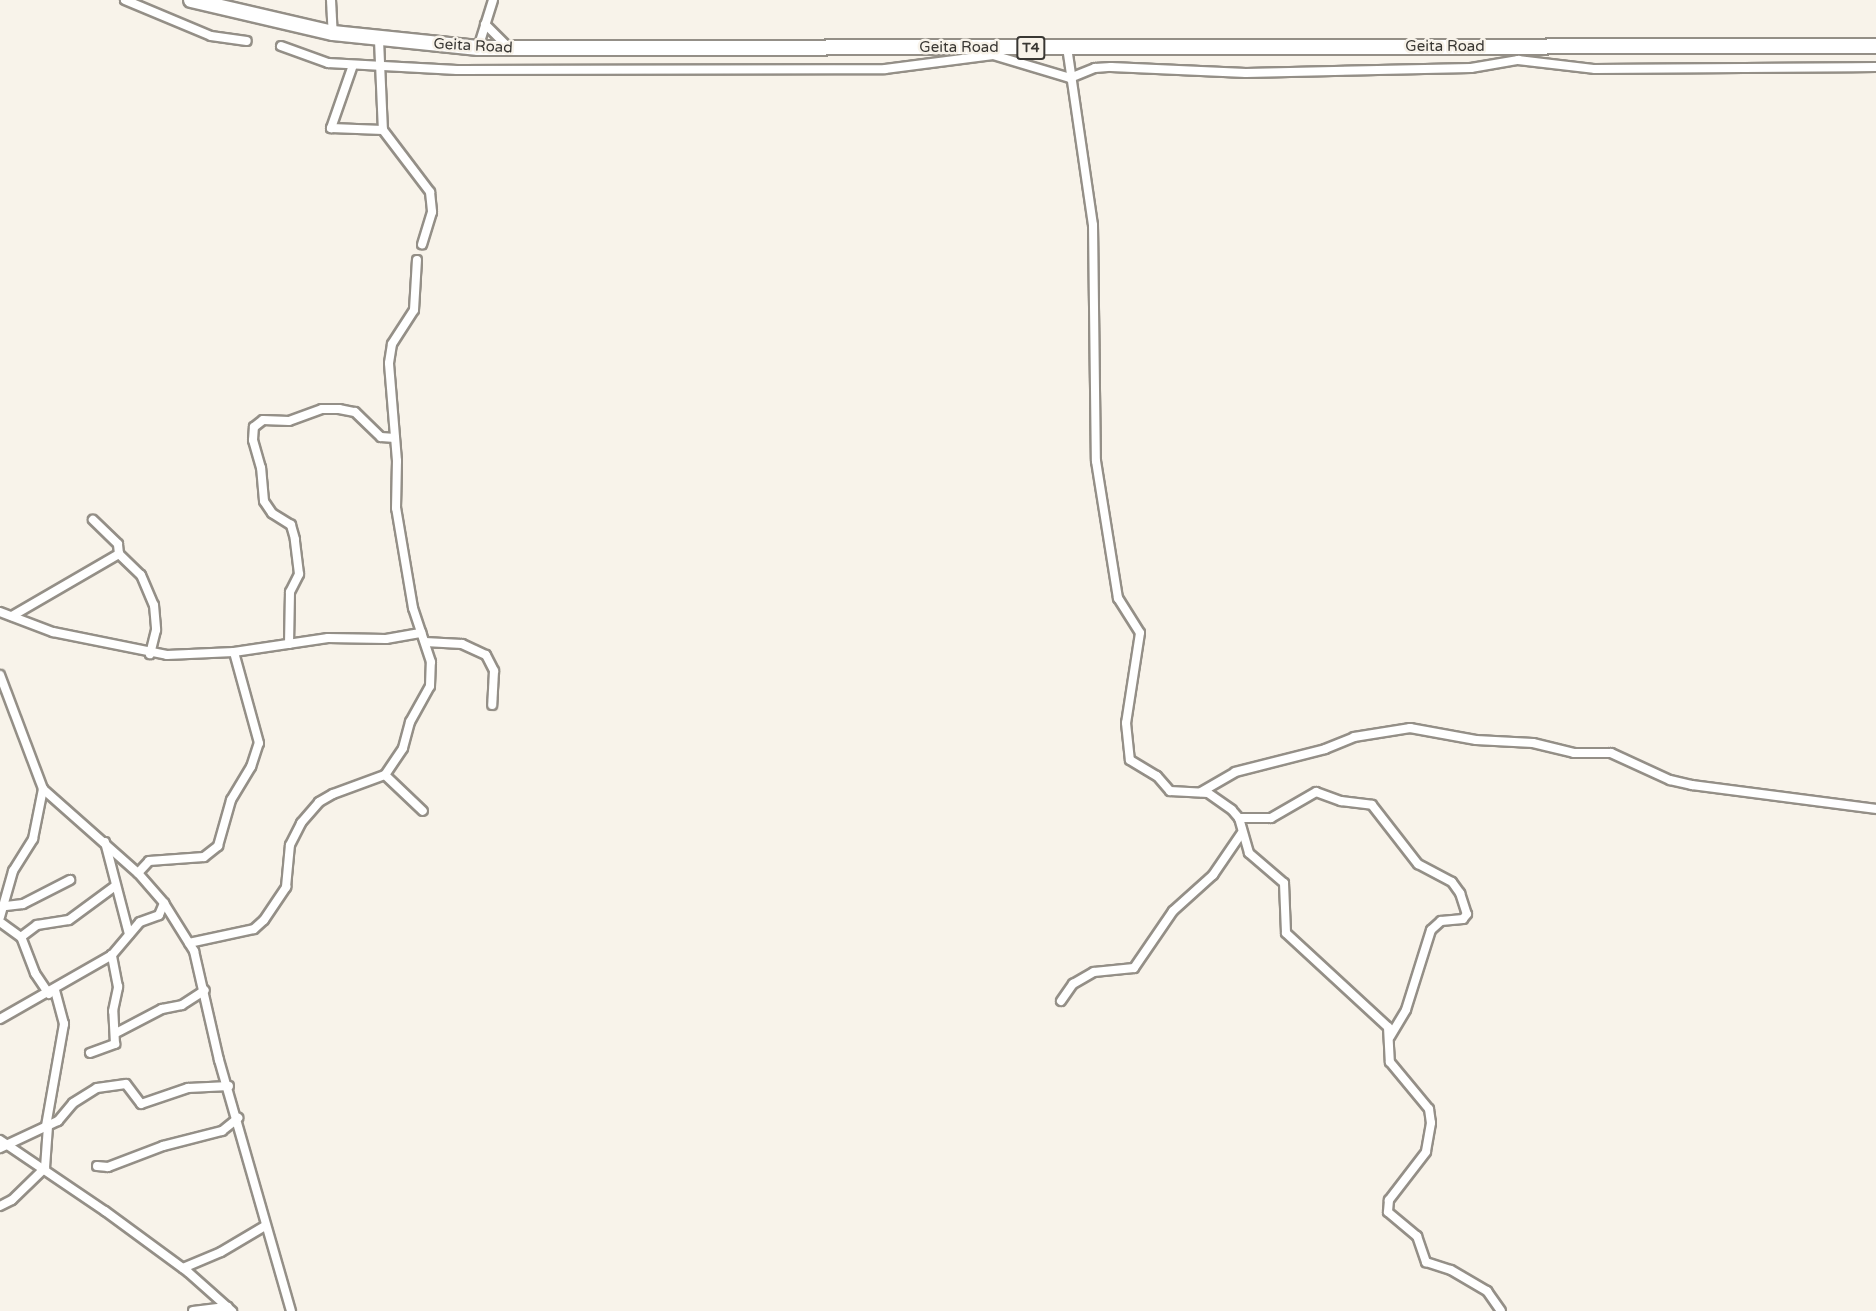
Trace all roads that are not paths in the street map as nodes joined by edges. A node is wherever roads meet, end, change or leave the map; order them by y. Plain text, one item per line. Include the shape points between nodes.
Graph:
1 (125, 0) edge
2 (192, 0) edge
3 (331, 0) edge
4 (494, 0) edge
5 (484, 24) junction
6 (333, 33) junction
7 (379, 40) junction
8 (247, 41) dead end
9 (281, 46) dead end
10 (1876, 46) edge
11 (1067, 47) junction
12 (478, 48) junction
13 (510, 49) junction
14 (353, 65) junction
15 (380, 66) junction
16 (1876, 67) edge
17 (1071, 78) junction
18 (383, 130) junction
19 (422, 245) dead end
20 (417, 260) dead end
21 (395, 438) junction
22 (93, 520) dead end
23 (119, 555) junction
24 (0, 612) edge
25 (12, 616) junction
26 (421, 633) junction
27 (425, 642) junction
28 (289, 644) junction
29 (234, 652) junction
30 (150, 654) junction
31 (0, 675) edge
32 (492, 705) dead end
33 (385, 775) junction
34 (43, 789) junction
35 (1201, 792) junction
36 (1876, 809) edge
37 (423, 811) dead end
38 (1239, 818) junction
39 (1241, 834) junction
40 (105, 840) junction
41 (138, 873) junction
42 (70, 880) dead end
43 (114, 887) junction
44 (164, 903) junction
45 (4, 908) edge
46 (0, 917) edge
47 (0, 922) edge
48 (129, 934) junction
49 (21, 937) junction
50 (189, 943) junction
51 (112, 954) junction
52 (205, 990) junction
53 (52, 992) junction
54 (1060, 1001) dead end
55 (0, 1019) edge
56 (116, 1033) junction
57 (1390, 1037) junction
58 (90, 1053) dead end
59 (229, 1086) junction
60 (238, 1118) junction
61 (47, 1126) junction
62 (2, 1144) edge
63 (97, 1166) dead end
64 (45, 1168) junction
65 (0, 1206) edge
66 (265, 1226) junction
67 (183, 1268) junction
68 (230, 1309) edge
69 (193, 1311) edge
70 (291, 1311) edge
71 (1501, 1311) edge

1 - 8 street via 211,36
2 - 6 highway, Geita Road / T4
3 - 6 street
4 - 5 street
5 - 12 street
5 - 13 street
6 - 7 highway, Geita Road / T4
7 - 12 highway, Geita Road / T4
7 - 15 street
9 - 14 street via 314,60
10 - 11 highway, Geita Road / T4
11 - 13 highway, Geita Road / T4
11 - 17 street
12 - 13 highway, Geita Road / T4
14 - 15 street
14 - 18 street via 331,128
15 - 17 street via 759,71 911,68 993,55
15 - 18 street
16 - 17 street via 1579,69 1518,60 1471,68 1246,73 1111,67 1095,68
17 - 35 street via 1094,236 1096,461 1118,598 1123,612 1136,621 1140,633 1128,693 1128,752 1134,765 1157,776 1170,791
18 - 19 street via 430,192 432,212
20 - 21 street via 414,310 389,353
21 - 26 street via 396,508 409,593
21 - 28 street via 381,437 355,412 339,409 290,420 263,420 254,427 264,501 272,513 291,525 295,539 299,574 290,592
22 - 23 street via 118,544
23 - 25 street
23 - 30 street via 141,575 154,605 156,630
24 - 25 street
25 - 30 street via 53,632
26 - 27 street
26 - 28 street
27 - 32 street via 462,644 486,654 494,671
27 - 33 street via 430,686 410,722 403,748
28 - 29 street
29 - 30 street
29 - 41 street via 258,742 251,767 227,811 218,846 204,856 148,861
31 - 34 street
33 - 37 street
33 - 50 street via 333,794 309,813 293,837 286,887 257,927
34 - 40 street
34 - 45 street via 33,839 13,872
35 - 36 street via 1234,772 1325,749 1354,737 1410,728 1476,740 1533,743 1574,753 1611,753 1670,780 1692,785
35 - 38 street via 1214,796
38 - 39 street
38 - 57 street via 1271,818 1316,792 1341,801 1372,805 1418,864 1452,882 1460,893 1467,914 1463,919 1441,921 1431,930 1406,1010
39 - 54 street via 1213,875 1173,911 1134,968 1094,972 1073,984
39 - 57 street via 1249,853 1284,883 1286,933 1362,1007 1383,1019
40 - 41 street
40 - 43 street
41 - 44 street
42 - 45 street via 23,904
43 - 48 street
43 - 49 street via 69,920 37,925
44 - 48 street via 157,917 140,922
44 - 50 street
45 - 46 street
47 - 49 street
48 - 51 street
49 - 53 street via 35,973
50 - 52 street
51 - 53 street
51 - 56 street via 118,987 113,1011
52 - 56 street via 182,1005 136,1020
52 - 59 street via 216,1048
53 - 55 street
53 - 61 street via 64,1024 60,1067 50,1093
56 - 58 street via 112,1048
57 - 71 street via 1390,1062 1429,1109 1431,1123 1426,1152 1389,1200 1388,1212 1417,1236 1426,1262 1451,1270 1487,1291
59 - 60 street
59 - 61 street via 189,1088 141,1104 126,1084 97,1088
60 - 63 street via 222,1131 108,1167
60 - 66 street
61 - 62 street
61 - 64 street
62 - 64 street
64 - 65 street via 12,1200
64 - 67 street
66 - 67 street via 221,1252
66 - 70 street
67 - 68 street
68 - 69 street

